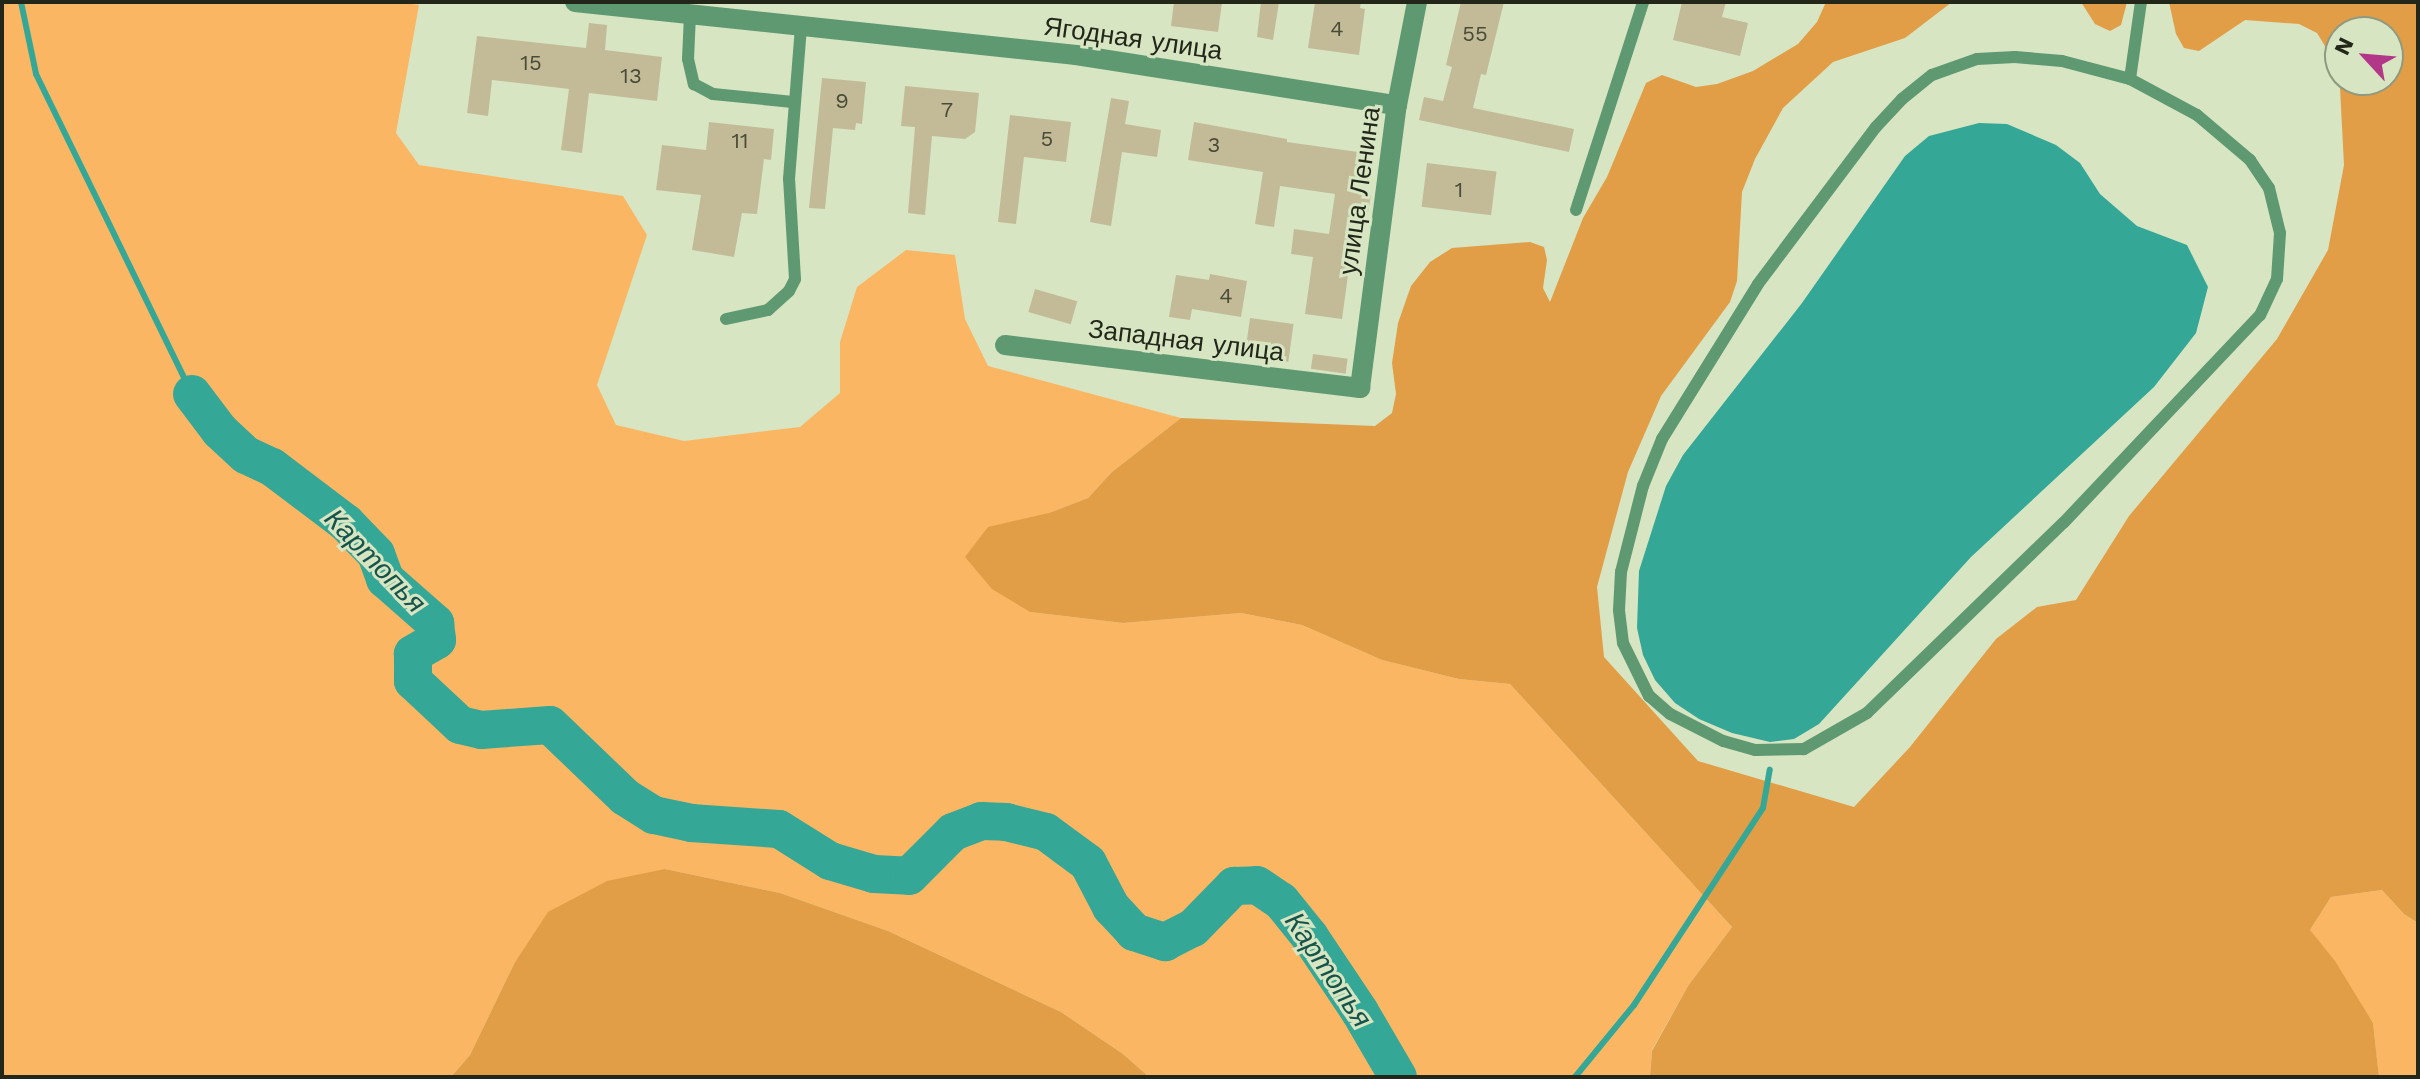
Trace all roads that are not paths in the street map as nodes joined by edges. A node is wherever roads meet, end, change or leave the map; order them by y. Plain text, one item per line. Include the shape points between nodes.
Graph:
1 (575, 2) edge
2 (1417, 2) edge
3 (1643, 2) edge
4 (2141, 2) edge
5 (690, 15) junction
6 (801, 28) junction
7 (2130, 79) junction
8 (793, 102) junction
9 (1397, 105) junction
10 (1576, 210) dead end
11 (726, 319) dead end
12 (1005, 345) dead end
13 (1360, 388) joint

1 - 5 street, Ягодная улица
2 - 9 street, улица Ленина
3 - 10 lane
4 - 7 lane
5 - 6 street, Ягодная улица
5 - 8 lane via 688,59 694,84 713,94
6 - 8 lane
6 - 9 street, Ягодная улица via 1160,66
7 - 7 lane via 2197,115 2250,160 2269,188 2280,233 2277,279 2260,315 2063,523 1867,713 1804,749 1783,753 1723,741 1670,714 1649,696 1623,643 1621,572 1662,439 1758,284 1876,127 1932,75 1977,59 2015,57 2062,61
8 - 11 lane via 789,179 795,279 768,310
9 - 13 street, улица Ленина
12 - 13 street, Западная улица

